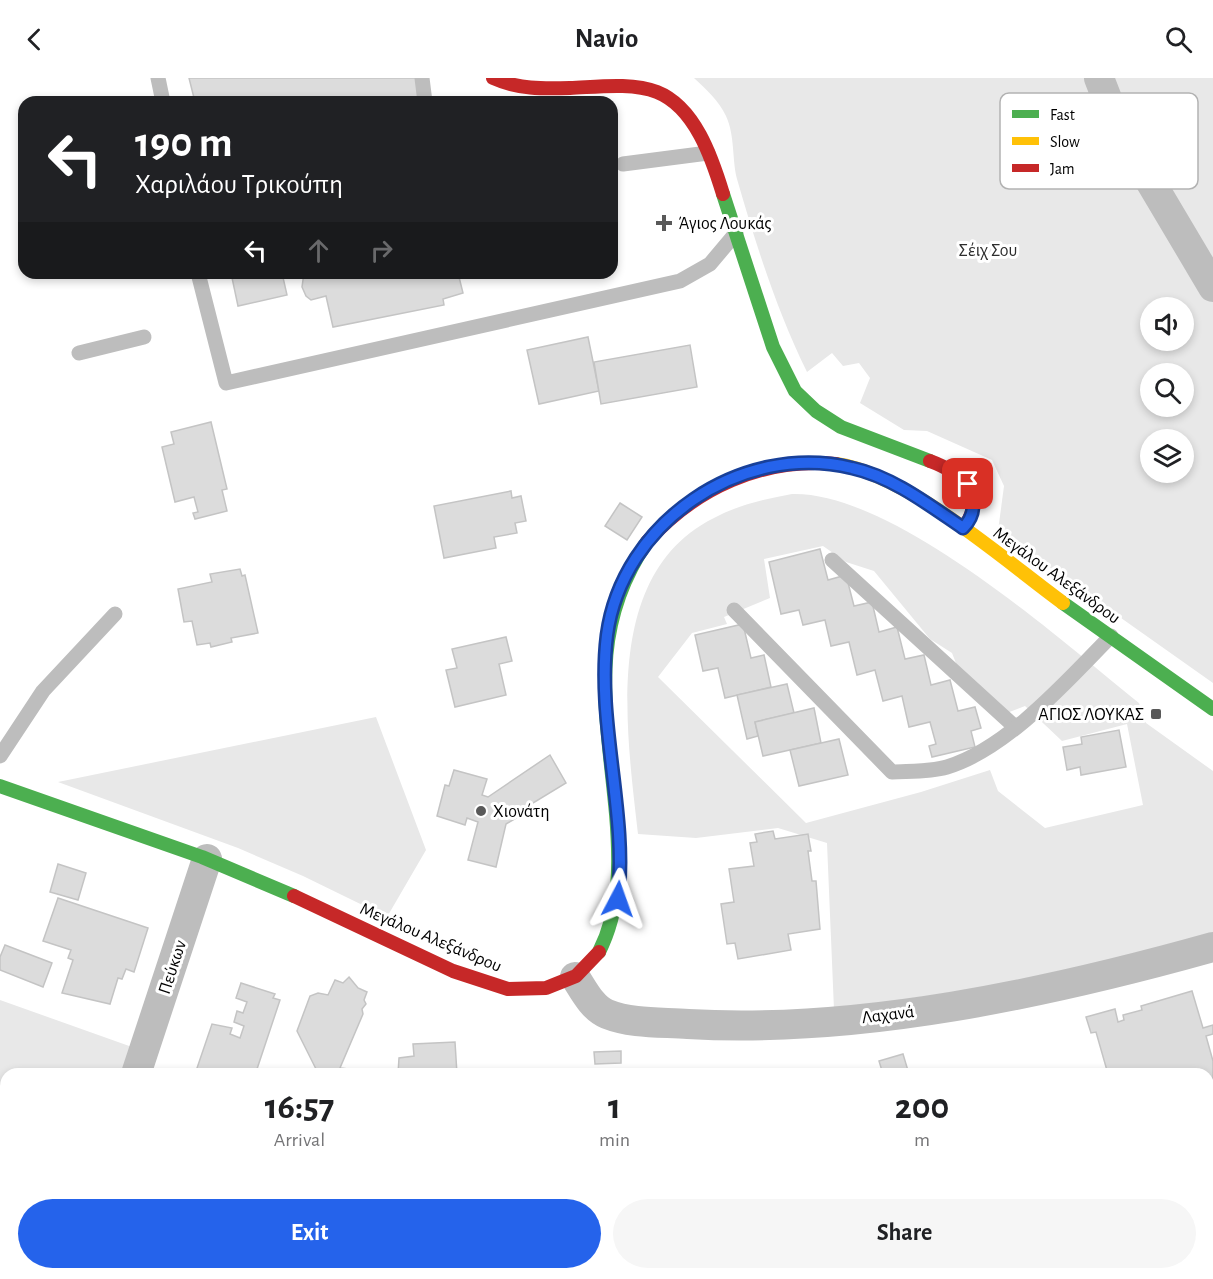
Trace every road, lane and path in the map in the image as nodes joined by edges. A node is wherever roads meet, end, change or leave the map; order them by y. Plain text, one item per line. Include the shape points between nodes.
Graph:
1 (158, 78) edge
2 (422, 78) edge
3 (493, 78) edge
4 (1099, 78) edge
5 (1105, 93) edge
6 (517, 95) edge
7 (162, 96) edge
8 (424, 96) edge
9 (708, 153) junction
10 (623, 164) dead end
11 (1155, 189) edge
12 (736, 233) junction
13 (200, 279) edge
14 (1213, 287) edge
15 (144, 337) dead end
16 (79, 353) dead end
17 (963, 528) junction
18 (832, 560) dead end
19 (734, 610) dead end
20 (116, 614) dead end
21 (1111, 636) junction
22 (1213, 709) edge
23 (1015, 727) junction
24 (0, 756) edge
25 (0, 786) edge
26 (207, 859) junction
27 (1213, 947) edge
28 (574, 977) junction
29 (138, 1068) edge

1 - 7 lane
2 - 8 lane
3 - 6 main road
4 - 5 street
6 - 9 main road via 600,88 657,92 687,116
9 - 10 lane
9 - 12 main road
11 - 14 street
12 - 13 lane via 710,264 680,281 226,383
12 - 17 main road via 770,342 803,401 830,421 959,475 973,496 971,520
15 - 16 lane
17 - 21 main road, Μεγάλου Αλεξάνδρου
17 - 28 main road, Μεγάλου Αλεξάνδρου via 874,475 839,465 804,463 765,469 712,488 658,529 627,573 613,607 608,633 608,724 620,884 605,940 591,962
18 - 23 lane
19 - 23 lane via 892,772 945,768 990,748
20 - 24 lane via 43,691
21 - 22 main road, Μεγάλου Αλεξάνδρου
21 - 23 lane
25 - 26 main road, Μεγάλου Αλεξάνδρου
26 - 28 main road, Μεγάλου Αλεξάνδρου via 489,984 529,990
26 - 29 street, Πεύκων
27 - 28 street, Λαχανά via 1041,990 793,1024 700,1024 623,1018 600,1010

